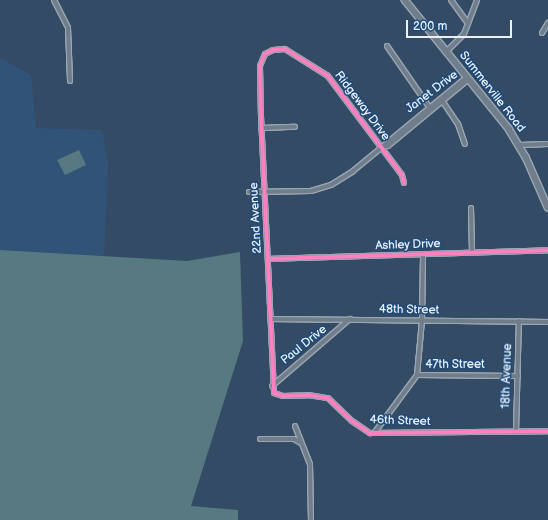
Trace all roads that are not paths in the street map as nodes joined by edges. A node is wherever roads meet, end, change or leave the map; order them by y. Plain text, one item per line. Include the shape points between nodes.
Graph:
1 (54, 0) edge
2 (405, 0) edge
3 (451, 0) edge
4 (477, 0) edge
5 (468, 22) junction
6 (548, 23) edge
7 (542, 33) dead end
8 (387, 46) dead end
9 (446, 51) junction
10 (269, 52) joint
11 (467, 77) junction
12 (70, 81) dead end
13 (441, 99) junction
14 (430, 108) junction
15 (295, 127) dead end
16 (262, 128) junction
17 (465, 144) dead end
18 (548, 144) edge
19 (520, 145) junction
20 (380, 146) junction
21 (404, 183) dead end
22 (264, 191) junction
23 (249, 192) dead end
24 (548, 207) edge
25 (471, 208) dead end
26 (548, 250) edge
27 (472, 252) junction
28 (423, 254) junction
29 (268, 259) junction
30 (270, 319) junction
31 (350, 319) junction
32 (422, 320) junction
33 (519, 321) junction
34 (548, 322) edge
35 (417, 376) junction
36 (518, 376) junction
37 (272, 386) junction
38 (295, 426) dead end
39 (548, 431) edge
40 (375, 432) junction
41 (516, 432) junction
42 (260, 439) dead end
43 (301, 443) junction
44 (311, 520) edge

1 - 12 street via 68,28
2 - 9 main road, Summerville Road
3 - 5 street
4 - 5 street
5 - 9 street via 464,34
6 - 7 street
8 - 14 street
9 - 11 main road, Summerville Road
10 - 16 street, 22nd Avenue via 260,66
10 - 20 street, Ridgeway Drive via 285,49 321,71 333,82
11 - 13 street, Janet Drive
11 - 19 main road, Summerville Road
13 - 14 street, Janet Drive
13 - 17 street via 458,124
14 - 20 street, Janet Drive
15 - 16 street
16 - 22 street, 22nd Avenue
18 - 19 street
19 - 24 main road, Summerville Road
20 - 21 street, Ridgeway Drive via 402,175
20 - 22 street, Janet Drive via 353,171 331,185 311,191
22 - 23 street, Janet Drive
22 - 29 street, 22nd Avenue
25 - 27 street
26 - 27 street, Ashley Drive
27 - 28 street, Ashley Drive
28 - 29 street, Ashley Drive
28 - 32 street
29 - 30 street, 22nd Avenue
30 - 31 street, 48th Street
30 - 37 street, 22nd Avenue
31 - 32 street, 48th Street
31 - 37 street, Paul Drive
32 - 33 street, 48th Street
32 - 35 street
33 - 34 street, 48th Street
33 - 36 street, 18th Avenue
35 - 36 street, 47th Street
35 - 40 street
36 - 41 street, 18th Avenue
37 - 40 street, 46th Street via 278,396 308,395 328,398 362,429
38 - 43 street
39 - 41 street, 46th Street
40 - 41 street, 46th Street
42 - 43 street via 294,439
43 - 44 street via 311,468

